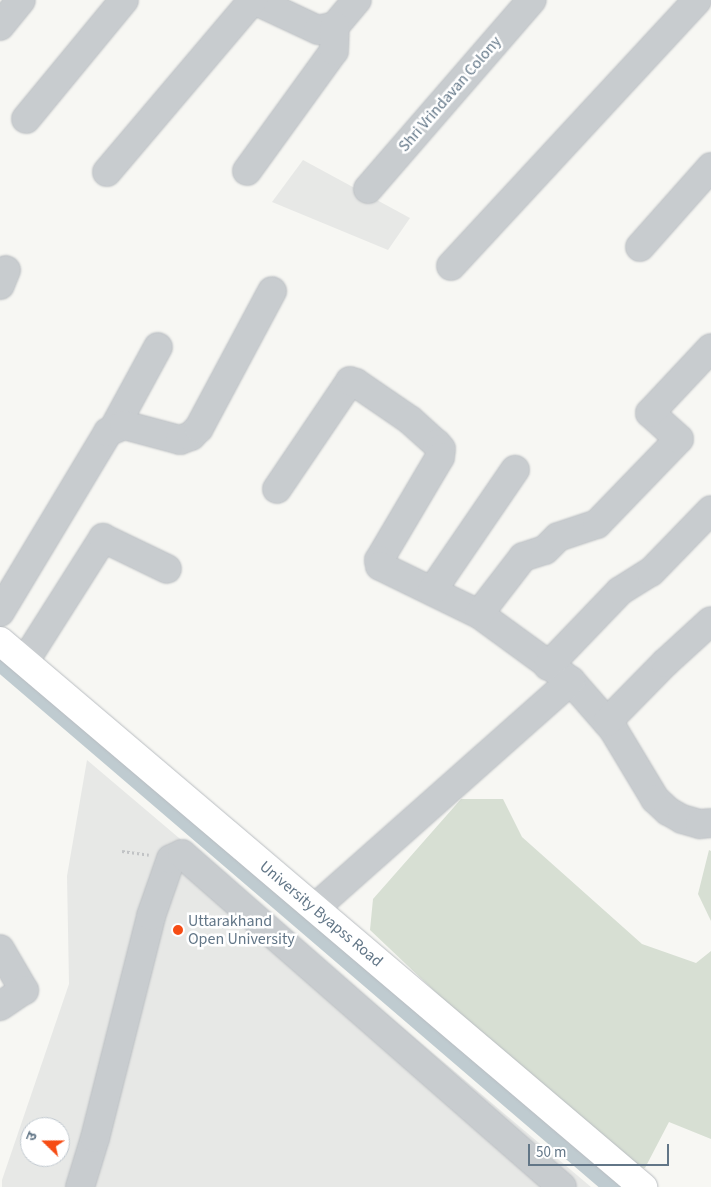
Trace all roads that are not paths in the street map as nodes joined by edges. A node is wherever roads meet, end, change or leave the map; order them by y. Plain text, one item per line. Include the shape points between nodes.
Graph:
1 (21, 0) edge
2 (124, 0) edge
3 (254, 0) edge
4 (357, 0) edge
5 (532, 0) edge
6 (697, 0) edge
7 (0, 26) edge
8 (334, 26) junction
9 (26, 119) dead end
10 (711, 167) edge
11 (247, 171) dead end
12 (107, 172) dead end
13 (368, 189) dead end
14 (640, 247) dead end
15 (451, 266) dead end
16 (272, 291) dead end
17 (158, 347) dead end
18 (711, 348) edge
19 (114, 428) junction
20 (516, 470) dead end
21 (278, 489) dead end
22 (711, 510) edge
23 (167, 569) dead end
24 (432, 591) junction
25 (0, 612) edge
26 (479, 614) junction
27 (711, 621) edge
28 (0, 640) edge
29 (25, 661) junction
30 (548, 666) junction
31 (571, 682) junction
32 (607, 722) junction
33 (711, 823) edge
34 (315, 908) junction
35 (0, 949) edge
36 (0, 1006) edge
37 (80, 1187) edge
38 (562, 1187) edge
39 (643, 1187) edge

1 - 7 street
2 - 9 street
3 - 8 street via 318,30
3 - 12 street
4 - 8 street
5 - 13 street, Shri Vrindavan Colony
6 - 15 street
8 - 11 street via 334,51
10 - 14 street
16 - 19 street via 199,428 191,436 180,440 124,425
17 - 19 street
18 - 26 street via 650,414 679,439 597,524 558,537 545,550 523,557
19 - 25 street via 108,432
20 - 24 street
21 - 24 street via 346,384 350,381 356,383 410,420 441,449 440,457 379,560 380,566
22 - 30 street via 651,572 620,591
23 - 29 street via 103,538
24 - 26 street
26 - 30 street
27 - 32 street
28 - 29 main road, University Byapss Road
29 - 34 main road, University Byapss Road
30 - 31 street
31 - 32 street
31 - 34 street
32 - 33 street via 655,799 682,819
34 - 39 main road, University Byapss Road
35 - 36 street via 24,990
37 - 38 street via 96,1138 151,916 171,859 182,854

